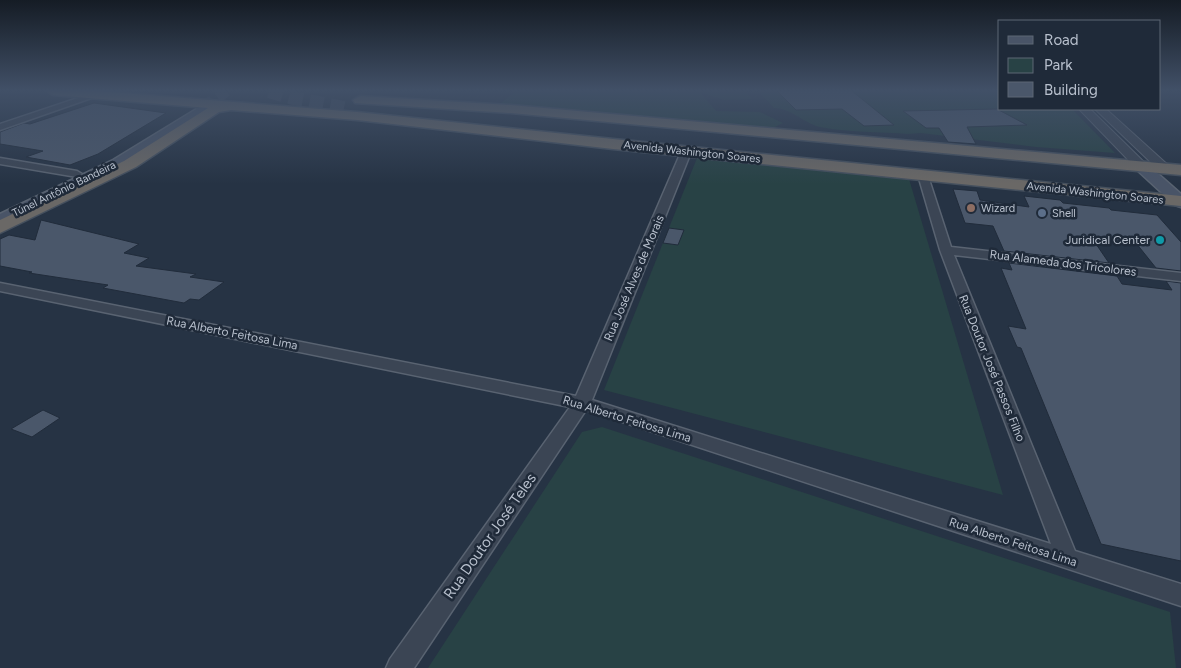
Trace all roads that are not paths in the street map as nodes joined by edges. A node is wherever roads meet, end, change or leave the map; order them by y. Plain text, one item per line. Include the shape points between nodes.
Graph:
1 (14, 122) edge
2 (166, 122) edge
3 (181, 122) edge
4 (195, 122) tunnel mouth
5 (413, 122) edge
6 (503, 122) edge
7 (654, 122) edge
8 (1097, 122) edge
9 (1116, 122) edge
10 (0, 127) edge
11 (686, 152) junction
12 (0, 160) edge
13 (1142, 167) junction
14 (850, 168) junction
15 (1173, 170) edge
16 (76, 174) junction
17 (923, 175) junction
18 (1181, 197) edge
19 (0, 210) edge
20 (0, 220) edge
21 (0, 227) edge
22 (946, 250) junction
23 (1181, 277) edge
24 (0, 287) edge
25 (582, 403) junction
26 (1066, 559) junction
27 (1181, 595) edge
28 (399, 668) edge

1 - 10 street
2 - 16 main road via 102,162
3 - 20 main road, Túnel Antônio Bandeira via 111,167
4 - 21 highway via 130,164
5 - 11 highway, Avenida Washington Soares
6 - 14 highway
7 - 13 highway
8 - 13 street
9 - 15 street
11 - 14 highway, Avenida Washington Soares
11 - 25 street, Rua José Alves de Morais
12 - 16 street
13 - 15 highway
13 - 18 main road
14 - 17 highway, Avenida Washington Soares
15 - 18 main road
16 - 19 main road
17 - 18 highway, Avenida Washington Soares
17 - 22 street, Rua Doutor José Passos Filho
22 - 23 street, Rua Alameda dos Tricolores
22 - 26 street, Rua Doutor José Passos Filho
24 - 25 street, Rua Alberto Feitosa Lima
25 - 26 street, Rua Alberto Feitosa Lima
25 - 28 street, Rua Doutor José Teles
26 - 27 street, Rua Alberto Feitosa Lima

